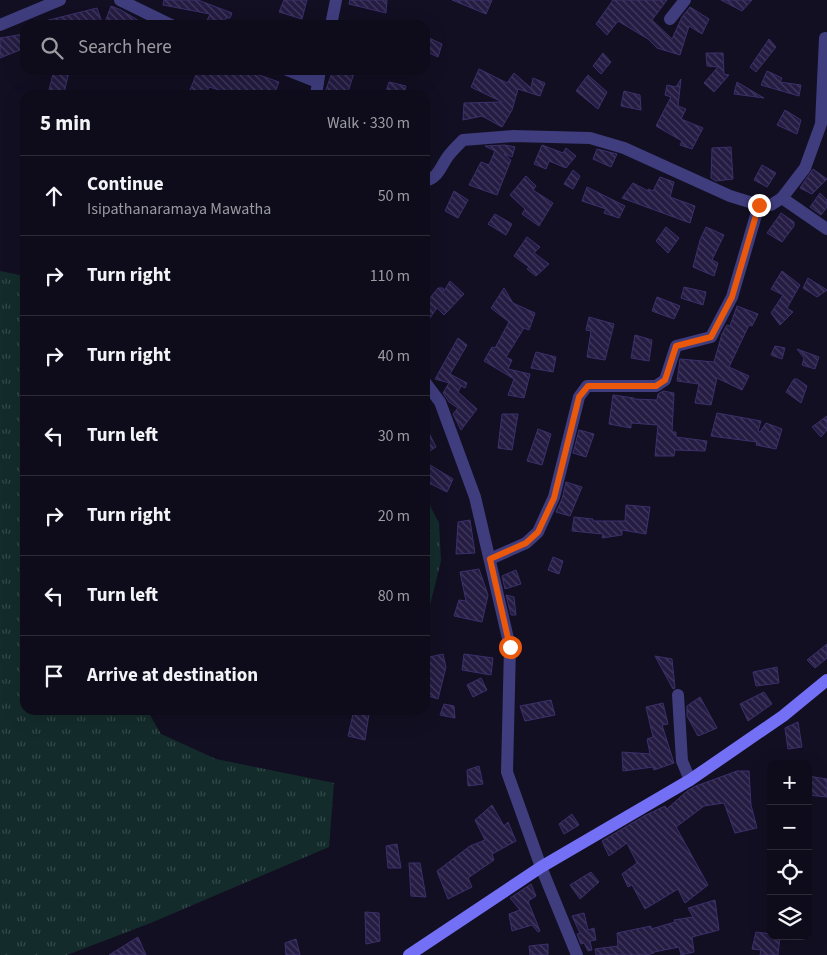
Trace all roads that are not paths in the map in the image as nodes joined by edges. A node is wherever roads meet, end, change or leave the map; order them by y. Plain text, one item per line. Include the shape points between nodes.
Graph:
1 (60, 0) edge
2 (120, 0) edge
3 (336, 0) edge
4 (685, 0) edge
5 (161, 20) edge
6 (331, 20) edge
7 (670, 20) dead end
8 (0, 25) edge
9 (825, 38) dead end
10 (318, 76) edge
11 (317, 90) edge
12 (824, 125) edge
13 (430, 180) edge
14 (782, 198) junction
15 (759, 205) junction
16 (827, 229) edge
17 (430, 389) edge
18 (490, 559) junction
19 (827, 680) edge
20 (678, 695) dead end
21 (690, 780) junction
22 (541, 867) junction
23 (409, 955) edge
24 (577, 955) edge

1 - 8 street
2 - 5 street
3 - 6 street
4 - 7 street
9 - 12 street
10 - 11 street
12 - 14 street via 806,168
13 - 15 street via 439,173 448,156 463,140 513,136 590,138 624,148 730,196
14 - 15 street via 772,205
14 - 16 street
15 - 18 street via 732,297 711,337 676,346 665,380 656,386 588,386 579,397 554,498 538,532 526,543
17 - 18 street via 440,402 472,488
18 - 22 street via 510,647 507,772
19 - 21 street via 783,716
20 - 21 street via 682,761
21 - 22 street
22 - 23 street
22 - 24 street

